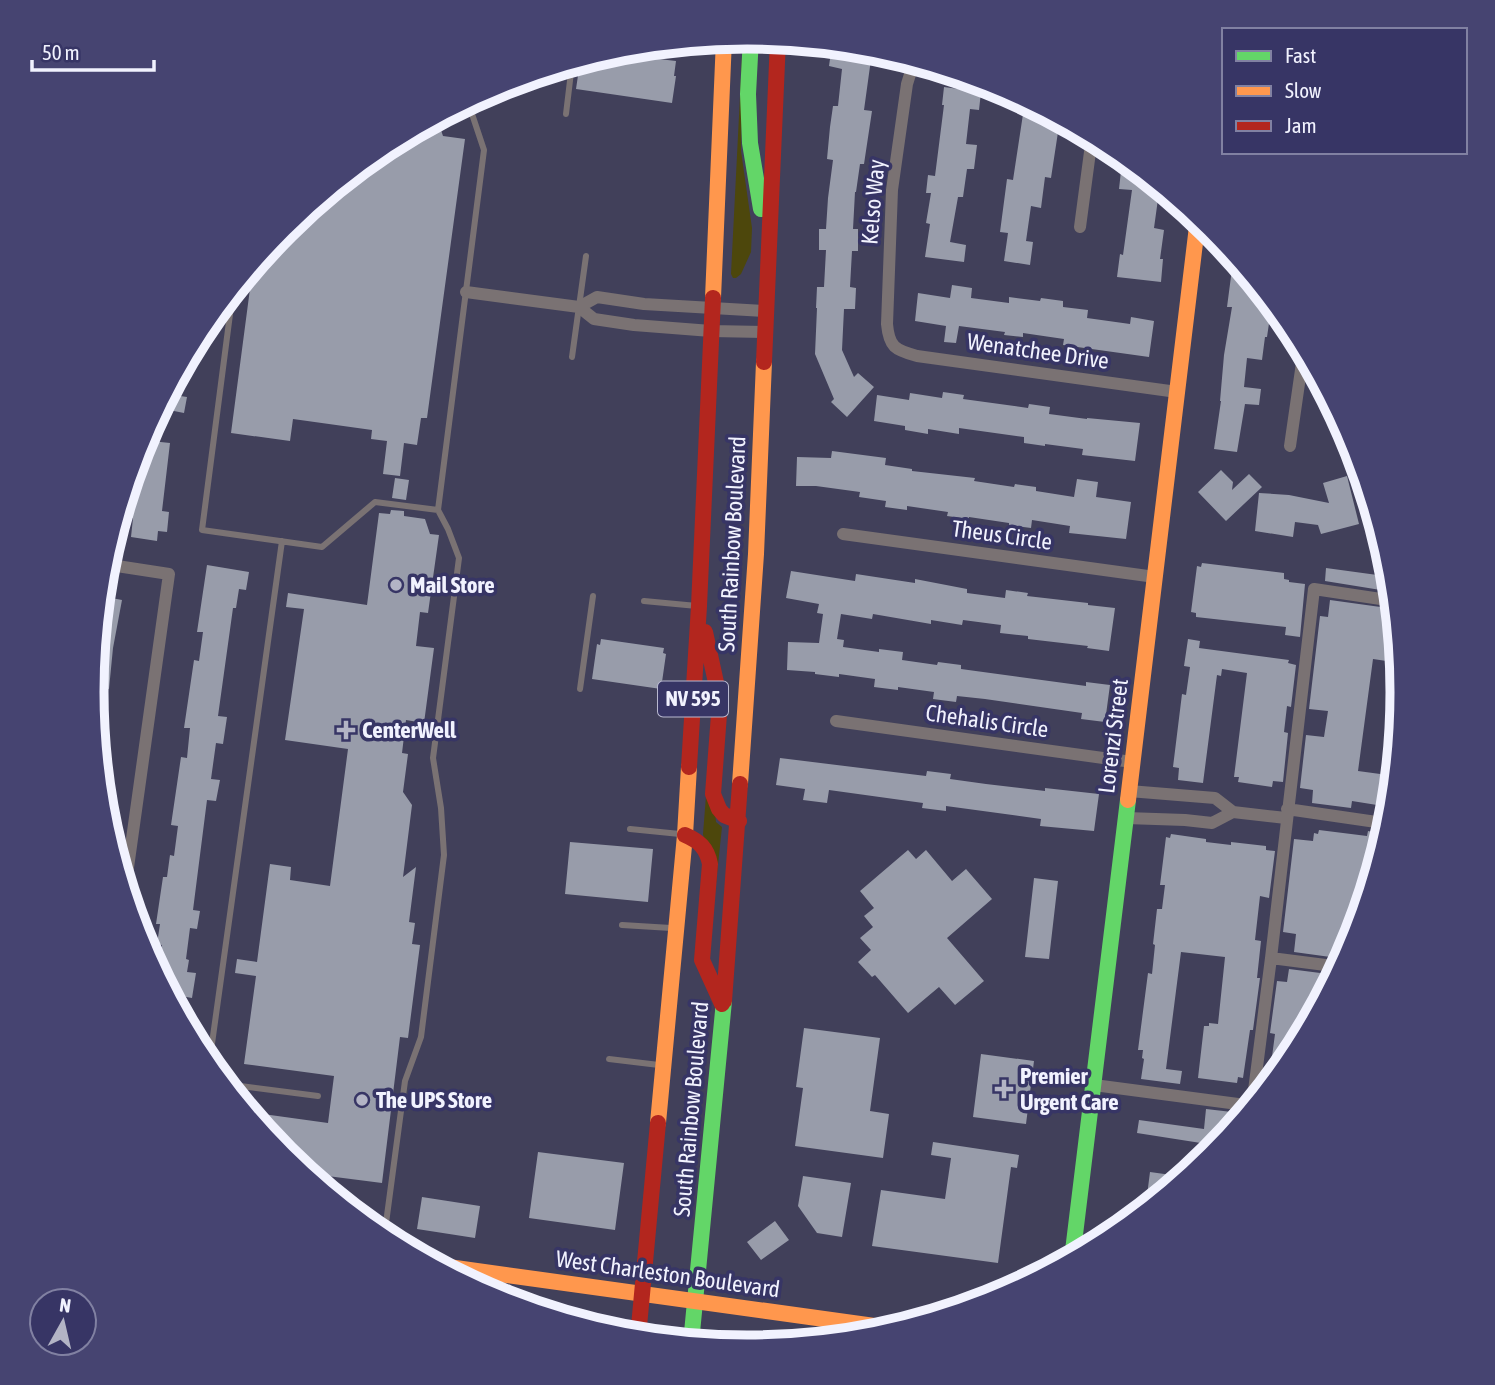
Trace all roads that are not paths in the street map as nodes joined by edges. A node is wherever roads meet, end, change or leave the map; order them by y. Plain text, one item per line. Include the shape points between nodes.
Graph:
1 (750, 49) edge
2 (723, 50) edge
3 (778, 50) edge
4 (911, 70) edge
5 (571, 74) edge
6 (471, 111) edge
7 (565, 114) dead end
8 (1091, 149) edge
9 (1080, 226) dead end
10 (1196, 231) edge
11 (768, 249) junction
12 (586, 256) dead end
13 (466, 292) junction
14 (579, 307) junction
15 (711, 309) junction
16 (231, 310) edge
17 (765, 311) junction
18 (711, 331) junction
19 (764, 332) junction
20 (894, 347) joint
21 (572, 358) dead end
22 (1302, 366) edge
23 (1301, 374) junction
24 (1307, 375) edge
25 (1177, 392) junction
26 (1290, 446) dead end
27 (438, 510) junction
28 (843, 534) dead end
29 (282, 541) junction
30 (116, 566) edge
31 (1155, 577) junction
32 (593, 596) dead end
33 (1384, 599) edge
34 (644, 601) dead end
35 (699, 606) junction
36 (580, 689) dead end
37 (836, 721) dead end
38 (1132, 762) junction
39 (1129, 791) junction
40 (1233, 812) junction
41 (1287, 814) junction
42 (1126, 818) junction
43 (739, 821) junction
44 (1378, 823) edge
45 (630, 829) dead end
46 (685, 835) junction
47 (128, 866) edge
48 (622, 925) dead end
49 (676, 928) junction
50 (1271, 958) junction
51 (1330, 966) edge
52 (723, 1007) junction
53 (211, 1049) edge
54 (609, 1059) dead end
55 (664, 1065) junction
56 (1094, 1084) junction
57 (238, 1086) edge
58 (1254, 1089) edge
59 (318, 1096) dead end
60 (1241, 1104) edge
61 (386, 1225) edge
62 (1073, 1247) edge
63 (461, 1269) edge
64 (642, 1294) junction
65 (695, 1301) junction
66 (867, 1325) edge
67 (639, 1326) edge
68 (693, 1333) edge

1 - 11 main road via 750,143
2 - 15 main road, South Rainbow Boulevard / NV 595
3 - 11 main road, South Rainbow Boulevard / NV 595
4 - 20 street, Kelso Way via 892,190 887,324
5 - 7 lane
6 - 13 lane via 484,150
8 - 9 street
10 - 25 main road, Lorenzi Street
11 - 17 main road, South Rainbow Boulevard / NV 595
12 - 14 lane
13 - 14 street
13 - 27 lane
14 - 15 street via 597,297
14 - 18 street via 594,319
14 - 21 lane
15 - 17 street
15 - 18 main road, South Rainbow Boulevard / NV 595
16 - 29 lane via 202,530
17 - 19 main road, South Rainbow Boulevard / NV 595
18 - 19 street
18 - 35 main road, South Rainbow Boulevard / NV 595
19 - 43 main road, South Rainbow Boulevard / NV 595
20 - 25 street, Wenatchee Drive via 917,356
22 - 23 street
23 - 24 street
23 - 26 street
25 - 31 main road, Lorenzi Street
27 - 29 lane via 375,502 321,547
27 - 61 lane via 459,558 433,758 444,855 421,1037 405,1081
28 - 31 street, Theus Circle
29 - 53 lane
30 - 47 street via 169,574
31 - 38 main road, Lorenzi Street
32 - 36 lane
33 - 41 street via 1314,589
34 - 35 lane
35 - 43 main road via 720,701 713,794 724,815
35 - 46 main road, South Rainbow Boulevard / NV 595
37 - 38 street, Chehalis Circle
38 - 39 main road, Lorenzi Street
39 - 40 street via 1215,798
39 - 42 main road, Lorenzi Street
40 - 41 street
40 - 42 street via 1212,823
41 - 44 street
41 - 50 street
42 - 56 main road, Lorenzi Street
43 - 52 main road, South Rainbow Boulevard / NV 595
45 - 46 lane
46 - 49 main road, South Rainbow Boulevard / NV 595
46 - 52 main road via 700,842 709,855 702,960
48 - 49 lane
49 - 55 main road, South Rainbow Boulevard / NV 595
50 - 51 street
50 - 58 street
52 - 65 main road, South Rainbow Boulevard / NV 595
54 - 55 lane
55 - 64 main road, South Rainbow Boulevard / NV 595
56 - 60 street
56 - 62 main road, Lorenzi Street
57 - 59 lane
63 - 64 main road, West Charleston Boulevard
64 - 65 main road, West Charleston Boulevard
64 - 67 main road, South Rainbow Boulevard / NV 595
65 - 66 main road, West Charleston Boulevard
65 - 68 main road, South Rainbow Boulevard / NV 595

